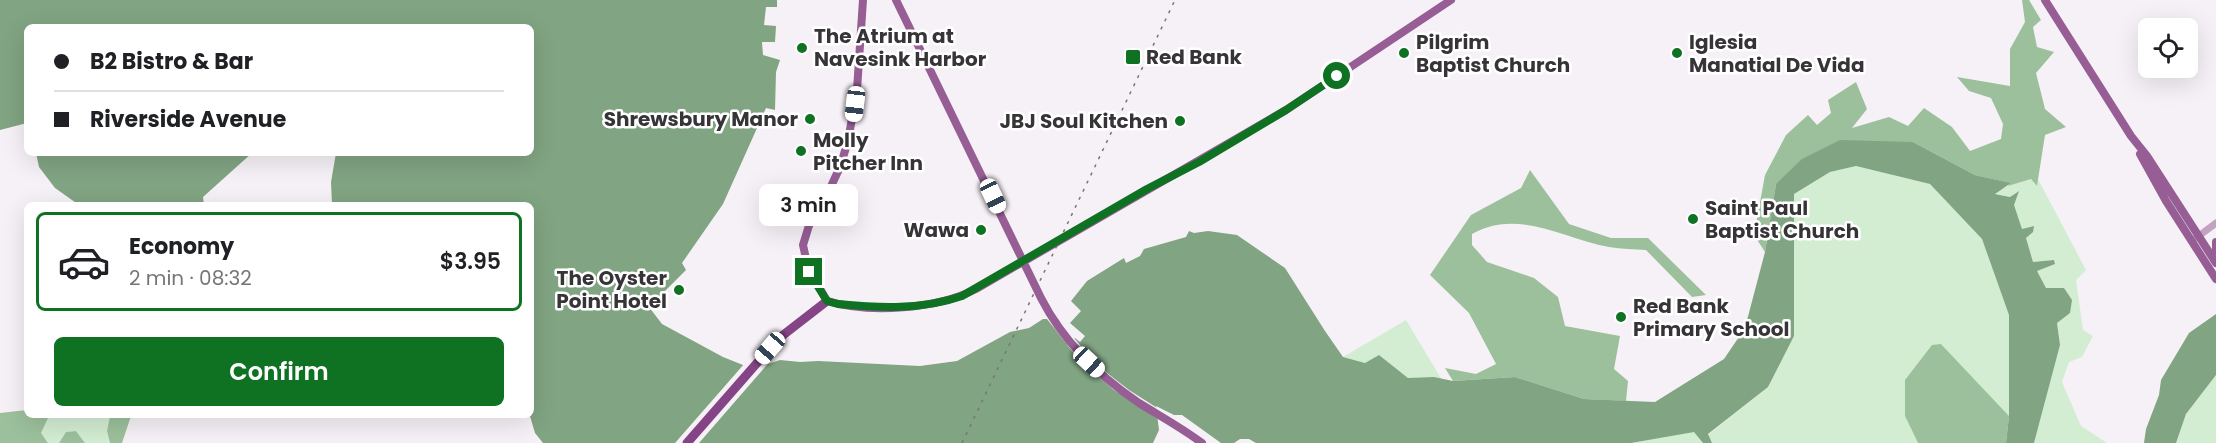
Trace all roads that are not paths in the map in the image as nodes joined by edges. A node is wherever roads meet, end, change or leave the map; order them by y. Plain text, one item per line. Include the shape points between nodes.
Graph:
1 (896, 0) edge
2 (1451, 0) edge
3 (2045, 0) edge
4 (863, 1) edge
5 (2216, 223) edge
6 (2195, 239) junction
7 (2216, 242) edge
8 (2216, 251) edge
9 (1023, 262) junction
10 (2216, 263) edge
11 (2216, 279) edge
12 (827, 301) junction
13 (687, 443) edge
14 (1202, 443) edge

1 - 9 main road
2 - 9 main road via 1286,110
3 - 6 main road via 2131,136 2152,177
4 - 12 main road via 857,90 848,141 803,245 806,264
5 - 6 street
6 - 10 main road
6 - 11 main road
7 - 8 main road
9 - 12 main road via 962,296 933,305 879,307
9 - 14 main road via 1052,319 1073,345 1133,398
12 - 13 highway via 770,348

